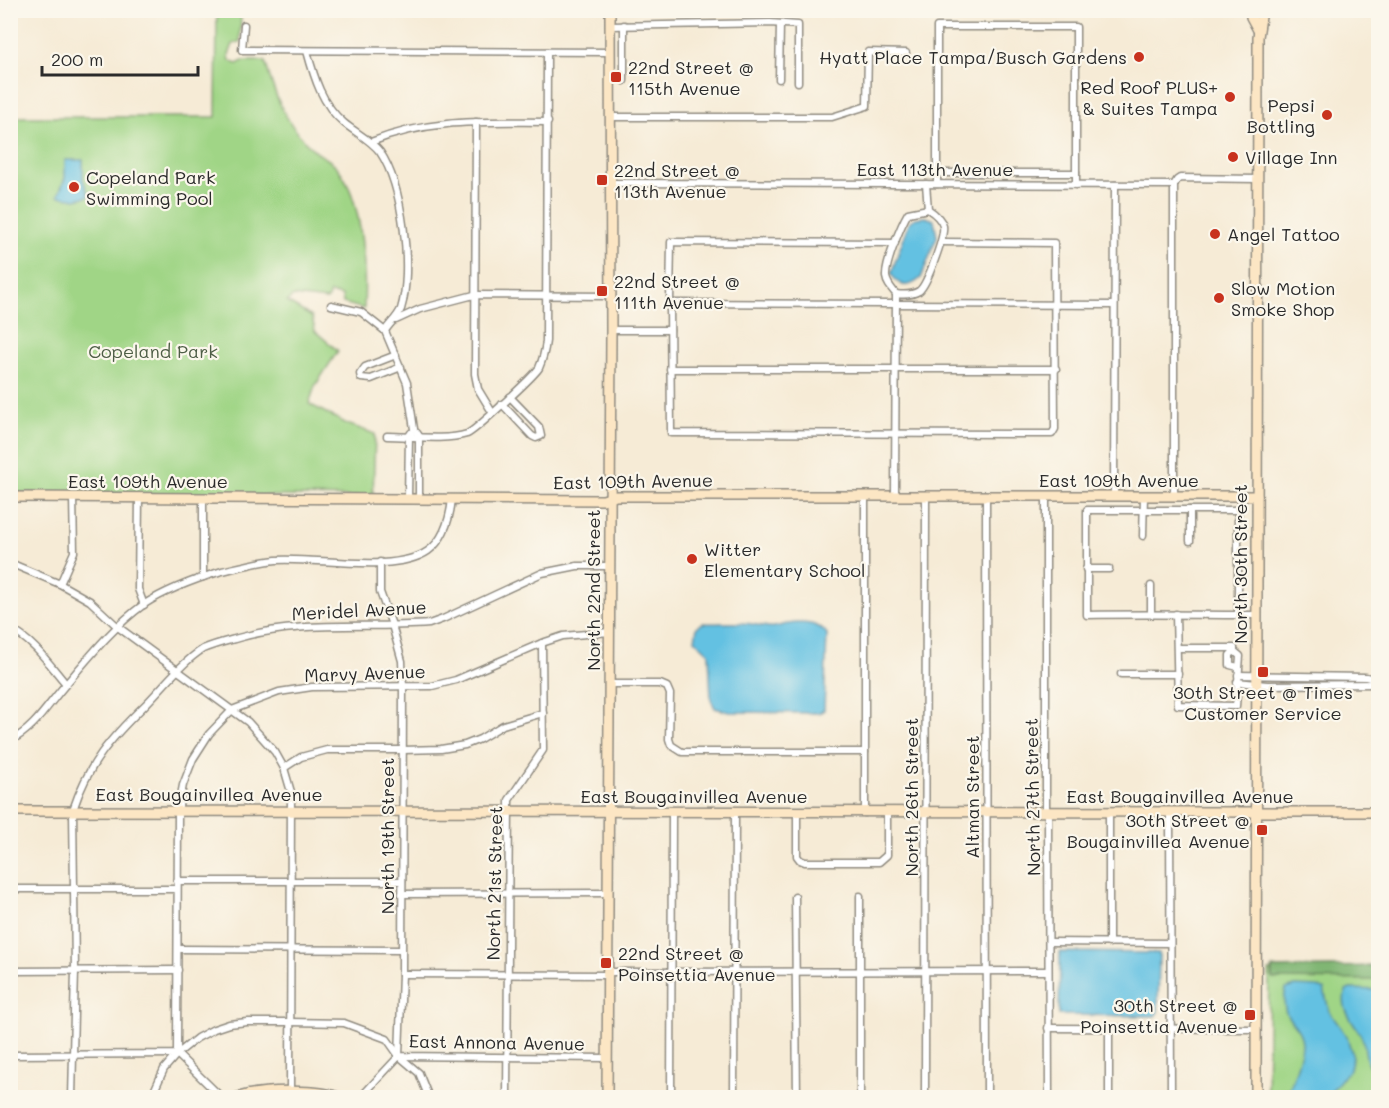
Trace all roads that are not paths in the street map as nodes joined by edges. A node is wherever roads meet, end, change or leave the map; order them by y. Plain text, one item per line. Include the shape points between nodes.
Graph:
1 (610, 10) edge
2 (1252, 10) edge
3 (1262, 10) edge
4 (780, 24) junction
5 (244, 25) dead end
6 (624, 25) junction
7 (610, 26) junction
8 (1258, 30) junction
9 (307, 51) junction
10 (547, 52) junction
11 (610, 52) junction
12 (906, 53) dead end
13 (779, 79) dead end
14 (624, 81) dead end
15 (798, 82) dead end
16 (611, 117) junction
17 (476, 122) junction
18 (548, 122) junction
19 (371, 142) junction
20 (937, 173) junction
21 (1076, 173) junction
22 (1258, 179) junction
23 (609, 183) junction
24 (926, 184) junction
25 (937, 184) junction
26 (1076, 185) junction
27 (1115, 185) junction
28 (1174, 185) junction
29 (928, 208) junction
30 (941, 242) junction
31 (895, 243) junction
32 (896, 294) junction
33 (474, 295) junction
34 (546, 296) junction
35 (611, 296) junction
36 (670, 303) junction
37 (896, 304) junction
38 (1054, 304) junction
39 (1114, 304) junction
40 (331, 305) dead end
41 (395, 320) junction
42 (611, 330) junction
43 (670, 330) junction
44 (385, 331) junction
45 (396, 355) junction
46 (401, 368) junction
47 (670, 369) junction
48 (895, 369) junction
49 (1056, 369) junction
50 (510, 397) junction
51 (502, 404) junction
52 (492, 412) junction
53 (414, 429) junction
54 (895, 434) junction
55 (387, 436) dead end
56 (409, 436) junction
57 (419, 436) junction
58 (865, 495) junction
59 (895, 495) junction
60 (926, 496) junction
61 (1114, 496) junction
62 (1144, 496) junction
63 (1173, 496) junction
64 (1257, 496) junction
65 (10, 497) edge
66 (73, 497) junction
67 (986, 497) junction
68 (1046, 497) junction
69 (139, 498) junction
70 (203, 498) junction
71 (414, 498) junction
72 (610, 498) junction
73 (452, 499) junction
74 (1145, 510) junction
75 (1190, 510) junction
76 (1143, 536) dead end
77 (1190, 541) dead end
78 (380, 562) junction
79 (10, 563) edge
80 (610, 566) junction
81 (1086, 569) junction
82 (1109, 569) dead end
83 (202, 577) junction
84 (60, 584) junction
85 (1151, 586) dead end
86 (144, 605) junction
87 (1151, 614) junction
88 (1176, 614) junction
89 (1238, 615) junction
90 (1256, 615) junction
91 (392, 625) junction
92 (118, 627) junction
93 (10, 629) edge
94 (610, 633) junction
95 (542, 643) junction
96 (1177, 648) junction
97 (178, 671) junction
98 (1121, 674) dead end
99 (1178, 674) junction
100 (1238, 675) junction
101 (1256, 680) junction
102 (1378, 682) edge
103 (66, 684) junction
104 (609, 684) junction
105 (403, 687) junction
106 (232, 710) junction
107 (543, 713) junction
108 (10, 741) edge
109 (403, 750) junction
110 (865, 752) junction
111 (284, 768) junction
112 (73, 810) junction
113 (10, 811) edge
114 (178, 811) junction
115 (290, 811) junction
116 (402, 812) junction
117 (509, 812) junction
118 (797, 812) junction
119 (987, 812) junction
120 (1046, 812) junction
121 (1257, 812) junction
122 (1378, 812) edge
123 (609, 813) junction
124 (672, 813) junction
125 (735, 813) junction
126 (865, 813) junction
127 (887, 813) junction
128 (926, 813) junction
129 (1109, 813) junction
130 (1170, 813) junction
131 (291, 880) junction
132 (177, 881) junction
133 (402, 881) junction
134 (73, 888) junction
135 (10, 889) edge
136 (177, 889) junction
137 (509, 893) junction
138 (608, 893) junction
139 (402, 894) junction
140 (860, 896) dead end
141 (795, 897) dead end
142 (1049, 942) junction
143 (1109, 943) junction
144 (1170, 943) junction
145 (178, 950) junction
146 (290, 950) junction
147 (401, 950) junction
148 (10, 970) edge
149 (75, 970) junction
150 (178, 970) junction
151 (1048, 970) junction
152 (672, 972) junction
153 (735, 972) junction
154 (797, 972) junction
155 (861, 972) junction
156 (925, 972) junction
157 (987, 972) junction
158 (402, 974) junction
159 (607, 974) junction
160 (508, 975) junction
161 (290, 1022) junction
162 (1048, 1028) junction
163 (1109, 1029) junction
164 (1170, 1029) junction
165 (1256, 1029) junction
166 (10, 1054) edge
167 (74, 1054) junction
168 (177, 1054) junction
169 (399, 1056) junction
170 (508, 1057) junction
171 (607, 1058) junction
172 (290, 1092) junction
173 (72, 1098) edge
174 (151, 1098) edge
175 (222, 1098) edge
176 (236, 1098) edge
177 (340, 1098) edge
178 (360, 1098) edge
179 (429, 1098) edge
180 (507, 1098) edge
181 (607, 1098) edge
182 (671, 1098) edge
183 (734, 1098) edge
184 (797, 1098) edge
185 (860, 1098) edge
186 (925, 1098) edge
187 (987, 1098) edge
188 (1049, 1098) edge
189 (1109, 1098) edge
190 (1171, 1098) edge
191 (1256, 1098) edge

1 - 7 street, North 22nd Street
2 - 8 street, North 30th Street
3 - 8 street, North 30th Street
4 - 6 street
4 - 13 street
4 - 15 street via 798,25
5 - 9 street via 242,50
6 - 7 street
6 - 14 street
7 - 11 street, North 22nd Street
8 - 22 street, North 30th Street
9 - 10 street
9 - 19 street via 324,101 343,123
10 - 11 street
10 - 18 street
11 - 16 street, North 22nd Street
12 - 16 street via 868,51 867,106 832,117
16 - 23 street, North 22nd Street
17 - 18 street
17 - 19 street via 424,125
17 - 33 street
18 - 34 street
19 - 41 street via 381,153 394,184 404,231 405,281
20 - 21 street
20 - 21 street via 937,27 1076,27
20 - 25 street
21 - 26 street
22 - 28 street, East 113th Avenue via 1180,178
22 - 64 street, North 30th Street
23 - 24 street, East 113th Avenue
23 - 35 street, North 22nd Street
24 - 25 street, East 113th Avenue
24 - 29 street
25 - 26 street, East 113th Avenue
26 - 27 street, East 113th Avenue
27 - 28 street, East 113th Avenue
27 - 39 street
28 - 63 street
29 - 30 street via 943,224
29 - 31 street via 908,213
30 - 32 street via 920,291
30 - 38 street via 1054,243
31 - 32 street via 886,274
31 - 36 street via 671,242
32 - 37 street
33 - 34 street
33 - 41 street
33 - 52 street via 475,374 478,389
34 - 35 street
34 - 50 street via 544,354 538,370
35 - 42 street, North 22nd Street
36 - 37 street
36 - 43 street
37 - 38 street
37 - 48 street
38 - 39 street
38 - 49 street
39 - 61 street
40 - 44 street via 361,312
41 - 44 street
42 - 43 street
42 - 72 street, North 22nd Street
43 - 47 street
44 - 45 street
45 - 46 street
45 - 46 street via 365,367 360,374 371,379
46 - 53 street via 410,395
47 - 48 street
47 - 54 street via 671,433
48 - 49 street
48 - 54 street
49 - 54 street via 1052,434
50 - 51 street
50 - 51 street via 539,427 541,436 532,436
51 - 52 street
52 - 57 street via 469,433
53 - 56 street
53 - 57 street
54 - 59 street
55 - 56 street
56 - 57 street
56 - 71 street
57 - 71 street
58 - 59 street, East 109th Avenue
58 - 72 street, East 109th Avenue
58 - 110 street
59 - 60 street, East 109th Avenue
60 - 67 street, East 109th Avenue
60 - 128 street, North 26th Street
61 - 62 street, East 109th Avenue
61 - 68 street, East 109th Avenue
62 - 63 street, East 109th Avenue
62 - 74 street
63 - 64 street, East 109th Avenue
64 - 90 street, North 30th Street
65 - 66 street, East 109th Avenue
66 - 69 street, East 109th Avenue
66 - 84 street via 74,552
67 - 68 street, East 109th Avenue
67 - 119 street, Altman Street
68 - 120 street, North 27th Street
69 - 70 street, East 109th Avenue
69 - 86 street via 138,589
70 - 71 street, East 109th Avenue
70 - 83 street
71 - 73 street, East 109th Avenue
72 - 73 street, East 109th Avenue
72 - 80 street, North 22nd Street
73 - 78 street via 443,534 428,551 405,561
74 - 75 street
74 - 76 street
74 - 81 street via 1087,510
75 - 77 street
75 - 89 street, North 30th Street via 1238,510
78 - 83 street via 276,560
78 - 91 street, North 19th Street via 380,592
79 - 84 street
80 - 91 street, Meridel Avenue via 577,566 542,573 429,624
80 - 94 street, North 22nd Street
81 - 82 street
81 - 87 street via 1087,615
83 - 86 street
84 - 92 street via 90,601
85 - 87 street
86 - 92 street
87 - 88 street
88 - 89 street
88 - 96 street
89 - 90 street
90 - 101 street, North 30th Street
91 - 97 street, Meridel Avenue via 315,625 256,633 205,648
91 - 105 street, North 19th Street via 402,661
92 - 97 street
92 - 103 street
93 - 103 street via 30,643
94 - 95 street, Marvy Avenue via 563,636
94 - 104 street, North 22nd Street
95 - 105 street, Marvy Avenue via 456,680
95 - 107 street, North 21st Street
96 - 99 street
96 - 100 street via 1234,648 1240,656
97 - 106 street
97 - 112 street, Meridel Avenue via 111,738 92,766
98 - 99 street
99 - 100 street via 1178,705 1236,706
100 - 101 street
101 - 102 street
101 - 121 street, North 30th Street
103 - 108 street via 29,730
104 - 110 street via 667,687 669,739 682,752
104 - 123 street, North 22nd Street
105 - 106 street, Marvy Avenue via 312,687 279,692
105 - 109 street, North 19th Street
106 - 111 street via 249,722
106 - 114 street, Marvy Avenue via 209,734 193,759
107 - 109 street via 503,725 465,745
107 - 117 street, North 21st Street via 543,750 509,800
109 - 111 street via 327,750 301,757
109 - 116 street, North 19th Street
110 - 126 street
111 - 115 street via 291,792
112 - 113 street, East Bougainvillea Avenue
112 - 114 street, East Bougainvillea Avenue
112 - 134 street
114 - 115 street, East Bougainvillea Avenue
114 - 132 street, Marvy Avenue
115 - 116 street, East Bougainvillea Avenue
115 - 131 street
116 - 117 street, East Bougainvillea Avenue
116 - 133 street, North 19th Street
117 - 123 street, East Bougainvillea Avenue
117 - 137 street, North 21st Street
118 - 125 street, East Bougainvillea Avenue
118 - 126 street, East Bougainvillea Avenue
118 - 127 street via 797,855 805,862 879,862 887,855
119 - 120 street, East Bougainvillea Avenue
119 - 128 street, East Bougainvillea Avenue
119 - 157 street, Altman Street
120 - 129 street, East Bougainvillea Avenue
120 - 142 street, North 27th Street
121 - 122 street, East Bougainvillea Avenue
121 - 130 street, East Bougainvillea Avenue
121 - 165 street, North 30th Street
123 - 124 street, East Bougainvillea Avenue
123 - 138 street, North 22nd Street
124 - 125 street, East Bougainvillea Avenue
124 - 152 street
125 - 153 street
126 - 127 street, East Bougainvillea Avenue
127 - 128 street, East Bougainvillea Avenue
128 - 156 street, North 26th Street
129 - 130 street, East Bougainvillea Avenue
129 - 143 street
130 - 144 street
131 - 132 street
131 - 133 street
131 - 146 street
132 - 136 street, Marvy Avenue
133 - 139 street, North 19th Street
134 - 135 street
134 - 136 street
134 - 149 street
136 - 145 street, Marvy Avenue
137 - 138 street
137 - 139 street
137 - 160 street, North 21st Street
138 - 159 street, North 22nd Street
139 - 147 street, North 19th Street
140 - 155 street
141 - 154 street
142 - 143 street
142 - 151 street, North 27th Street
143 - 144 street
144 - 164 street
145 - 146 street
145 - 150 street, Marvy Avenue
146 - 147 street
146 - 161 street
147 - 158 street, North 19th Street
148 - 149 street
149 - 150 street
149 - 167 street
150 - 168 street, Marvy Avenue
151 - 157 street
151 - 162 street, North 27th Street
152 - 153 street
152 - 159 street
152 - 182 street
153 - 154 street
153 - 183 street
154 - 155 street
154 - 184 street
155 - 156 street
155 - 185 street
156 - 157 street
156 - 186 street, North 26th Street
157 - 187 street, Altman Street
158 - 160 street
158 - 169 street, North 19th Street
159 - 160 street
159 - 171 street, North 22nd Street
160 - 170 street, North 21st Street
161 - 168 street, East Annona Avenue via 229,1024 197,1038
161 - 169 street, East Annona Avenue via 344,1023 387,1040
161 - 172 street
162 - 163 street
162 - 188 street, North 27th Street
163 - 164 street
163 - 189 street
164 - 165 street
164 - 190 street
165 - 191 street, North 30th Street
166 - 167 street
167 - 168 street
167 - 173 street
168 - 174 street, East Annona Avenue via 164,1069
168 - 175 street
169 - 170 street, East Annona Avenue
169 - 178 street
169 - 179 street via 419,1073
170 - 171 street, East Annona Avenue
170 - 180 street, North 21st Street
171 - 181 street, North 22nd Street
172 - 176 street
172 - 177 street

